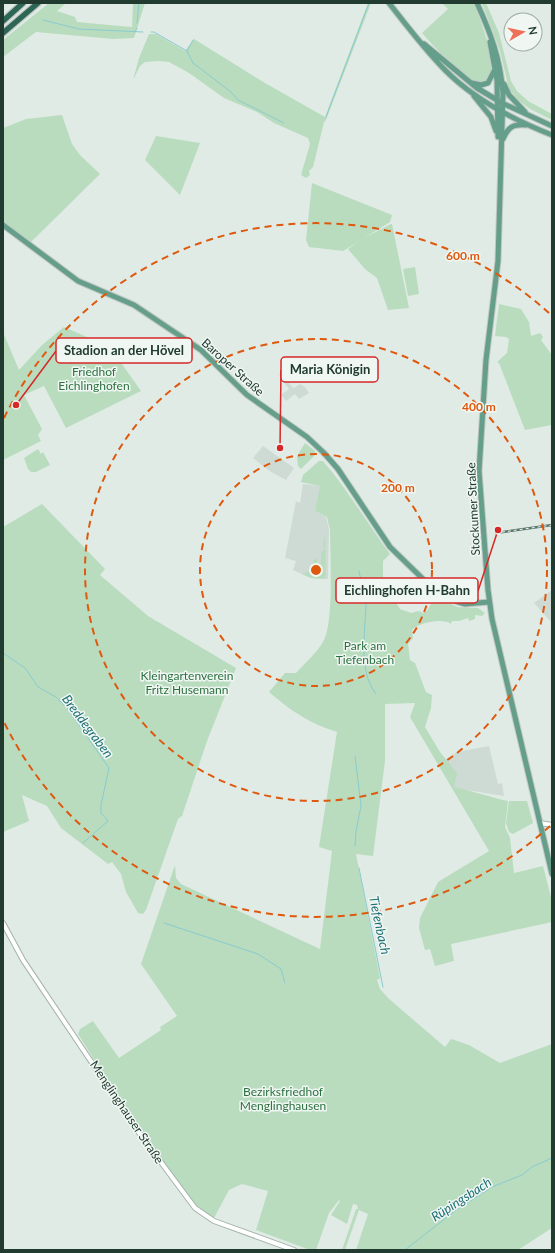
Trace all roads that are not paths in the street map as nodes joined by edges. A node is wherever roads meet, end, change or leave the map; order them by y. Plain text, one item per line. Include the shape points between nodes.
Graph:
1 (23, 3) edge
2 (38, 3) edge
3 (389, 3) edge
4 (477, 3) edge
5 (482, 14) junction
6 (3, 21) edge
7 (3, 33) edge
8 (420, 41) junction
9 (495, 68) junction
10 (501, 76) junction
11 (467, 81) junction
12 (469, 91) junction
13 (500, 102) junction
14 (500, 110) junction
15 (527, 114) junction
16 (529, 125) junction
17 (552, 126) edge
18 (552, 135) edge
19 (500, 143) junction
20 (3, 225) edge
21 (489, 602) junction
22 (540, 823) junction
23 (552, 825) edge
24 (552, 874) edge
25 (3, 924) edge
26 (294, 1250) edge

1 - 6 highway
2 - 7 highway
3 - 8 main road
4 - 5 main road
5 - 9 main road
5 - 10 main road via 494,42
8 - 11 main road
8 - 12 main road via 446,72
9 - 11 main road via 492,78 486,84
9 - 13 main road
10 - 13 main road
10 - 15 main road via 509,95
11 - 13 main road
12 - 14 main road
12 - 19 main road via 493,120
13 - 14 main road, Stockumer Straße
13 - 15 main road
14 - 16 main road
14 - 19 main road, Stockumer Straße
15 - 17 main road
16 - 18 main road
16 - 19 main road via 511,126
19 - 21 main road, Stockumer Straße via 497,272 486,361 479,471
20 - 21 main road, Baroper Straße via 78,281 134,305 200,350 247,395 316,445 354,491 390,547 424,580 458,602
21 - 22 main road, Stockumer Straße
22 - 23 street
22 - 24 main road, Stockumer Straße
25 - 26 street, Menglinghauser Straße via 23,960 133,1124 195,1208 214,1221

